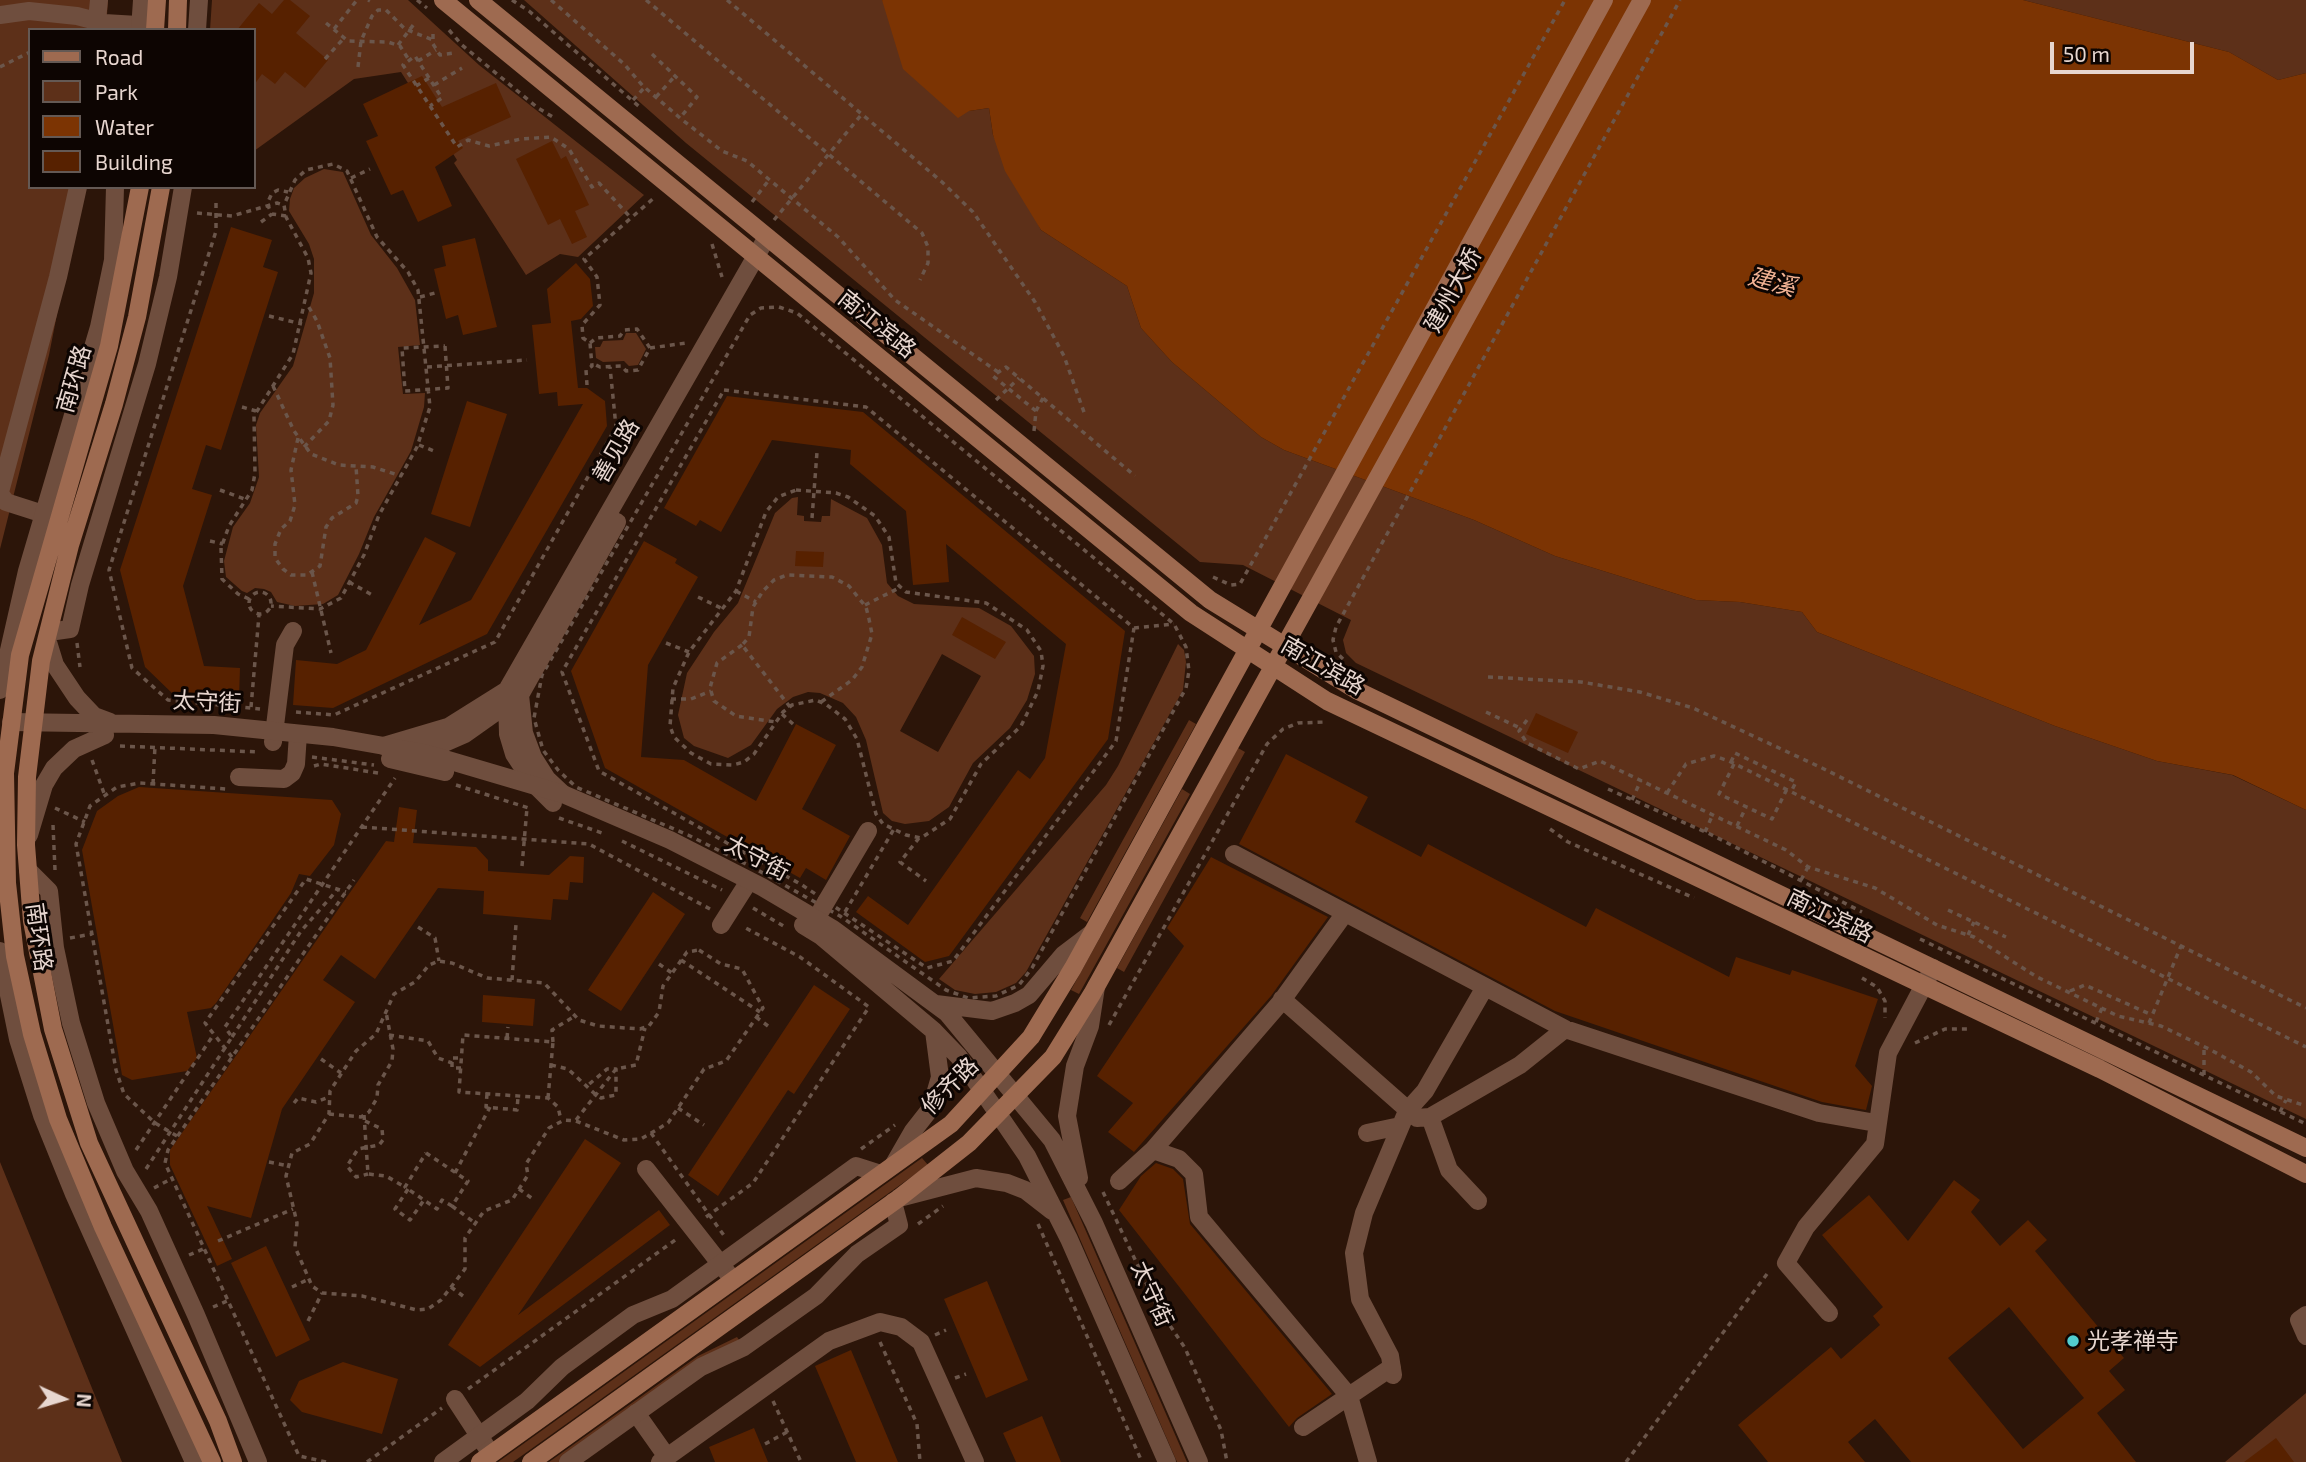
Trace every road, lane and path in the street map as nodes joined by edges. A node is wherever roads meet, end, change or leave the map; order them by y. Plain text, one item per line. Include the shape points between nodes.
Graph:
1 (99, 0) edge
2 (142, 0) edge
3 (157, 0) edge
4 (178, 0) edge
5 (199, 0) edge
6 (357, 0) edge
7 (417, 0) edge
8 (478, 0) edge
9 (551, 0) edge
10 (646, 0) edge
11 (727, 0) edge
12 (1565, 0) edge
13 (1604, 0) edge
14 (1642, 0) edge
15 (1680, 0) edge
16 (46, 7) edge
17 (440, 8) edge
18 (0, 15) edge
19 (326, 23) dead end
20 (414, 24) dead end
21 (445, 25) dead end
22 (97, 26) edge
23 (148, 28) edge
24 (177, 28) edge
25 (197, 28) edge
26 (334, 29) junction
27 (409, 31) junction
28 (433, 34) dead end
29 (344, 38) junction
30 (433, 40) junction
31 (361, 41) junction
32 (398, 45) junction
33 (436, 50) junction
34 (28, 53) edge
35 (454, 53) dead end
36 (652, 54) dead end
37 (325, 59) dead end
38 (409, 60) junction
39 (418, 61) junction
40 (0, 67) edge
41 (358, 67) dead end
42 (462, 68) dead end
43 (675, 76) junction
44 (429, 78) junction
45 (434, 85) junction
46 (416, 86) junction
47 (645, 87) junction
48 (656, 97) junction
49 (633, 100) dead end
50 (430, 106) junction
51 (862, 114) junction
52 (680, 118) junction
53 (559, 120) dead end
54 (830, 154) junction
55 (370, 169) dead end
56 (351, 177) junction
57 (769, 180) junction
58 (646, 187) dead end
59 (78, 189) edge
60 (115, 189) edge
61 (140, 189) edge
62 (161, 189) edge
63 (183, 189) edge
64 (288, 192) junction
65 (792, 199) junction
66 (216, 202) dead end
67 (752, 202) dead end
68 (284, 205) junction
69 (268, 207) junction
70 (188, 211) dead end
71 (272, 214) junction
72 (286, 216) junction
73 (216, 217) junction
74 (631, 218) junction
75 (261, 222) dead end
76 (772, 233) junction
77 (706, 237) dead end
78 (760, 259) junction
79 (723, 280) dead end
80 (919, 280) dead end
81 (435, 293) dead end
82 (420, 297) junction
83 (307, 304) junction
84 (269, 316) dead end
85 (302, 324) junction
86 (696, 342) dead end
87 (590, 343) junction
88 (425, 347) junction
89 (650, 348) junction
90 (527, 360) dead end
91 (592, 363) junction
92 (446, 366) junction
93 (610, 366) junction
94 (427, 367) junction
95 (998, 372) junction
96 (1019, 378) junction
97 (587, 385) dead end
98 (273, 386) junction
99 (428, 389) junction
100 (1008, 389) junction
101 (1043, 398) junction
102 (996, 400) dead end
103 (242, 407) dead end
104 (256, 411) junction
105 (1036, 411) junction
106 (1085, 415) dead end
107 (1034, 432) dead end
108 (298, 438) junction
109 (419, 444) junction
110 (304, 447) junction
111 (434, 451) dead end
112 (817, 452) dead end
113 (356, 466) junction
114 (401, 476) junction
115 (1135, 476) dead end
116 (220, 490) dead end
117 (814, 491) junction
118 (0, 493) edge
119 (247, 500) junction
120 (51, 516) junction
121 (812, 518) dead end
122 (210, 541) dead end
123 (223, 544) junction
124 (1248, 571) dead end
125 (312, 572) junction
126 (349, 582) junction
127 (901, 587) junction
128 (1280, 588) joint
129 (736, 591) junction
130 (374, 596) dead end
131 (698, 597) dead end
132 (249, 599) junction
133 (756, 602) junction
134 (865, 605) junction
135 (271, 606) junction
136 (723, 608) junction
137 (320, 609) junction
138 (259, 615) junction
139 (1174, 624) junction
140 (1134, 628) junction
141 (1257, 629) junction
142 (293, 631) dead end
143 (48, 636) junction
144 (77, 638) dead end
145 (666, 643) dead end
146 (742, 645) junction
147 (1284, 645) junction
148 (1247, 649) junction
149 (689, 652) junction
150 (331, 653) dead end
151 (1349, 664) dead end
152 (1273, 666) junction
153 (82, 671) dead end
154 (1488, 677) dead end
155 (0, 690) edge
156 (711, 691) junction
157 (511, 697) junction
158 (670, 699) junction
159 (821, 702) junction
160 (251, 708) junction
161 (790, 708) junction
162 (1486, 712) dead end
163 (782, 714) junction
164 (1527, 720) dead end
165 (776, 722) junction
166 (793, 724) dead end
167 (11, 727) junction
168 (1520, 727) junction
169 (33, 728) junction
170 (272, 731) junction
171 (111, 735) junction
172 (298, 745) junction
173 (155, 746) junction
174 (384, 746) junction
175 (95, 751) dead end
176 (424, 753) junction
177 (90, 755) junction
178 (83, 759) dead end
179 (1732, 763) junction
180 (378, 765) dead end
181 (311, 769) dead end
182 (399, 769) junction
183 (1641, 780) junction
184 (237, 783) joint
185 (153, 784) junction
186 (1596, 784) dead end
187 (454, 785) dead end
188 (536, 786) junction
189 (1789, 791) junction
190 (1667, 793) junction
191 (55, 796) dead end
192 (105, 796) junction
193 (1632, 800) junction
194 (551, 806) junction
195 (1746, 807) junction
196 (54, 808) junction
197 (527, 808) junction
198 (1713, 814) junction
199 (85, 822) junction
200 (1737, 826) junction
201 (362, 827) junction
202 (894, 829) junction
203 (868, 831) dead end
204 (1705, 832) junction
205 (608, 835) dead end
206 (919, 838) junction
207 (524, 840) junction
208 (619, 840) dead end
209 (26, 845) junction
210 (1234, 854) dead end
211 (522, 866) dead end
212 (1808, 867) junction
213 (28, 870) junction
214 (55, 878) dead end
215 (354, 880) dead end
216 (1801, 880) junction
217 (926, 881) dead end
218 (338, 889) junction
219 (743, 890) junction
220 (346, 892) junction
221 (1948, 910) dead end
222 (845, 912) junction
223 (1345, 913) junction
224 (1873, 917) dead end
225 (814, 918) junction
226 (724, 921) junction
227 (1974, 922) junction
228 (516, 925) dead end
229 (293, 927) junction
230 (418, 927) dead end
231 (301, 931) junction
232 (1092, 933) junction
233 (92, 934) junction
234 (1910, 935) dead end
235 (1968, 935) junction
236 (2006, 937) dead end
237 (63, 939) dead end
238 (2181, 946) junction
239 (0, 951) edge
240 (681, 960) junction
241 (439, 961) junction
242 (659, 964) dead end
243 (1933, 968) junction
244 (672, 973) junction
245 (2167, 978) junction
246 (512, 980) junction
247 (1096, 986) junction
248 (1485, 987) junction
249 (1923, 987) junction
250 (2070, 991) junction
251 (1282, 999) junction
252 (935, 1004) junction
253 (2102, 1008) junction
254 (2306, 1008) edge
255 (385, 1010) junction
256 (760, 1012) junction
257 (2152, 1015) junction
258 (576, 1016) junction
259 (756, 1017) junction
260 (2096, 1023) junction
261 (2149, 1023) junction
262 (768, 1026) dead end
263 (508, 1027) dead end
264 (645, 1028) junction
265 (1565, 1029) junction
266 (1977, 1030) dead end
267 (934, 1031) junction
268 (215, 1034) junction
269 (389, 1035) junction
270 (232, 1037) junction
271 (506, 1038) junction
272 (553, 1042) junction
273 (2204, 1046) junction
274 (2306, 1047) edge
275 (1907, 1048) dead end
276 (232, 1057) junction
277 (462, 1058) junction
278 (321, 1059) dead end
279 (452, 1063) junction
280 (551, 1065) junction
281 (461, 1068) junction
282 (616, 1069) junction
283 (998, 1072) junction
284 (341, 1073) junction
285 (2204, 1075) junction
286 (587, 1086) junction
287 (982, 1090) junction
288 (487, 1094) junction
289 (1016, 1094) junction
290 (596, 1095) junction
291 (518, 1096) junction
292 (329, 1097) junction
293 (548, 1098) junction
294 (2286, 1100) junction
295 (294, 1103) dead end
296 (2306, 1106) edge
297 (490, 1107) junction
298 (678, 1108) junction
299 (2280, 1112) junction
300 (997, 1113) junction
301 (329, 1114) junction
302 (364, 1115) junction
303 (906, 1117) dead end
304 (1430, 1117) junction
305 (1403, 1119) junction
306 (365, 1121) junction
307 (562, 1121) junction
308 (576, 1121) junction
309 (155, 1123) junction
310 (1876, 1123) junction
311 (2306, 1124) edge
312 (704, 1125) dead end
313 (170, 1132) junction
314 (651, 1133) junction
315 (1367, 1133) dead end
316 (177, 1136) junction
317 (366, 1147) junction
318 (2306, 1148) edge
319 (1153, 1150) junction
320 (135, 1151) dead end
321 (851, 1157) dead end
322 (270, 1162) dead end
323 (289, 1166) junction
324 (646, 1169) dead end
325 (888, 1169) junction
326 (145, 1171) dead end
327 (455, 1172) junction
328 (368, 1174) junction
329 (2306, 1174) edge
330 (171, 1180) junction
331 (1119, 1181) dead end
332 (407, 1188) junction
333 (519, 1189) junction
334 (146, 1191) dead end
335 (533, 1199) dead end
336 (424, 1200) junction
337 (896, 1200) junction
338 (1479, 1201) dead end
339 (1086, 1205) junction
340 (452, 1206) junction
341 (293, 1209) junction
342 (1056, 1214) junction
343 (709, 1215) junction
344 (475, 1223) junction
345 (692, 1228) junction
346 (218, 1241) dead end
347 (203, 1249) junction
348 (180, 1259) dead end
349 (717, 1260) junction
350 (309, 1279) junction
351 (733, 1280) junction
352 (292, 1287) dead end
353 (451, 1287) junction
354 (322, 1293) junction
355 (467, 1299) dead end
356 (1829, 1312) dead end
357 (2306, 1315) edge
358 (308, 1321) dead end
359 (872, 1324) junction
360 (2306, 1336) edge
361 (766, 1386) junction
362 (1349, 1396) junction
363 (455, 1399) junction
364 (636, 1413) junction
365 (1303, 1427) dead end
366 (788, 1433) junction
367 (479, 1436) junction
368 (765, 1444) dead end
369 (486, 1458) edge
370 (664, 1460) edge
371 (194, 1462) edge
372 (212, 1462) edge
373 (233, 1462) edge
374 (258, 1462) edge
375 (326, 1462) edge
376 (367, 1462) edge
377 (443, 1462) edge
378 (531, 1462) edge
379 (568, 1462) edge
380 (801, 1462) edge
381 (920, 1462) edge
382 (975, 1462) edge
383 (1167, 1462) edge
384 (1199, 1462) edge
385 (1368, 1462) edge

1 - 22 street
2 - 23 street
3 - 23 main road
4 - 24 main road
5 - 25 street
6 - 26 path
7 - 17 path
8 - 76 main road, 南江滨路
9 - 47 path
10 - 54 path
11 - 51 path
12 - 124 path
13 - 128 main road, 建州大桥
14 - 147 main road, 建州大桥
15 - 151 path via 1340,620 1333,640 1336,652
16 - 18 street
16 - 22 street
17 - 78 main road, 南江滨路
19 - 26 path
20 - 27 path
21 - 53 path via 462,45
22 - 23 street
26 - 29 path
27 - 30 path
27 - 31 path via 395,12 378,10
27 - 32 path
28 - 30 path
29 - 31 path
29 - 37 path
30 - 33 path
31 - 32 path
31 - 41 path
32 - 38 path
33 - 35 path via 440,55
33 - 39 path
34 - 40 path
36 - 43 path
38 - 39 path via 415,56
38 - 46 path via 402,65
39 - 44 path
42 - 45 path
43 - 48 path
43 - 52 path via 697,97
44 - 45 path
44 - 46 path
45 - 50 path via 442,98
46 - 50 path
47 - 48 path
47 - 49 path
48 - 52 path
50 - 74 path via 457,147 468,140 489,146 551,137 569,149 592,187 599,183
51 - 54 path
51 - 106 path via 973,212 1035,302 1064,356
52 - 57 path
54 - 65 path
54 - 80 path via 922,233 928,263
55 - 56 path
56 - 64 path via 341,167 320,165 295,180
56 - 82 path via 377,237 408,272
57 - 65 path
57 - 67 path
58 - 74 path via 657,195
59 - 118 street
60 - 120 street via 113,260
61 - 120 main road, 南环路 via 109,346
62 - 143 main road, 南环路 via 137,317
63 - 143 street via 147,364 69,629
64 - 68 path
64 - 69 path via 272,193
65 - 76 path
65 - 95 path via 838,237 895,300
66 - 73 path
68 - 69 path
68 - 72 path
69 - 71 path
69 - 73 path
70 - 73 path
71 - 72 path
71 - 75 path
72 - 83 path via 308,258
73 - 160 path via 216,231 109,570 132,668 167,700
74 - 87 path via 584,259 597,277 600,305 582,325 583,338
76 - 78 street, 善见路
76 - 141 main road, 南江滨路 via 1210,600
77 - 79 path via 719,260
78 - 148 main road, 南江滨路 via 1191,613
78 - 157 street, 善见路
81 - 82 path
82 - 88 path
83 - 85 path
83 - 110 path via 330,358 333,405 329,421
84 - 85 path
85 - 98 path via 293,354
86 - 89 path
87 - 89 path via 637,329
87 - 91 path
88 - 92 path via 444,345
88 - 94 path
88 - 99 path via 402,348 405,391
89 - 93 path via 638,370
90 - 92 path
91 - 93 path
91 - 97 path via 586,370
92 - 94 path
92 - 99 path via 448,388
93 - 170 path via 616,427 495,642 334,715
94 - 99 path
95 - 96 path via 1006,367
95 - 100 path via 993,376
96 - 100 path
96 - 101 path
98 - 104 path
98 - 108 path
99 - 109 path via 430,407
100 - 102 path
100 - 105 path
101 - 105 path
101 - 115 path
103 - 104 path
104 - 119 path via 255,473
105 - 107 path
108 - 110 path
108 - 125 path via 291,470 295,505 275,544 275,558 291,575
109 - 111 path
109 - 114 path
110 - 113 path via 323,461
112 - 117 path
113 - 114 path
113 - 125 path via 356,503 326,527 323,557
114 - 126 path
116 - 119 path
117 - 121 path
117 - 127 path via 836,492 875,516 888,537 893,575
117 - 129 path via 796,490 773,502
118 - 120 street via 6,502
119 - 123 path
120 - 155 street via 12,629
120 - 167 main road, 南环路 via 20,655
122 - 123 path
123 - 132 path via 222,579
125 - 137 path
126 - 130 path
126 - 137 path via 341,598
127 - 134 path
127 - 206 path via 917,595 986,603 1027,630 1041,651 1043,666 1038,691 1021,726 981,764 950,819
128 - 141 main road, 修齐路
129 - 133 path
129 - 136 path
131 - 136 path
132 - 135 path via 255,593 265,593
132 - 138 path via 250,610
133 - 134 path via 774,580 787,575 832,577 849,586
133 - 146 path via 749,637
134 - 159 path via 872,634 862,667
135 - 137 path
135 - 138 path
136 - 149 path
137 - 150 path
138 - 160 path
139 - 140 path
139 - 225 path via 1186,647 1186,688 1019,985 996,996 968,998
139 - 225 path via 797,313 779,307 761,308 750,315 542,675 534,718 543,750 576,786 688,835
140 - 222 path via 1116,741 953,961 927,968
140 - 225 path via 866,407 724,390 562,673 599,771
141 - 147 main road, 南江滨路
141 - 148 main road, 修齐路
142 - 170 street via 285,645
143 - 169 main road, 南环路
143 - 171 street via 55,665 85,709
144 - 153 path
145 - 149 path
146 - 156 path via 717,663
146 - 161 path
147 - 152 main road
147 - 243 main road, 南江滨路 via 1358,691
148 - 152 main road, 南江滨路
148 - 232 main road, 修齐路
149 - 158 path
152 - 247 main road
152 - 249 main road, 南江滨路 via 1327,701
154 - 238 path via 1581,682 1640,692 1693,708
156 - 158 path via 691,699
156 - 165 path via 723,710
157 - 174 street via 448,727
157 - 176 street via 465,734
157 - 188 street via 514,754
157 - 194 street via 533,757 547,779
158 - 165 path via 674,737 711,764 744,762
159 - 161 path via 803,701
159 - 202 path via 851,729 861,750 876,814
160 - 170 path
160 - 170 path via 250,718
161 - 163 path
162 - 168 path
163 - 165 path
163 - 166 path
164 - 168 path
167 - 169 street, 太守街
167 - 372 main road, 南环路 via 5,773 7,883 15,956 32,1034 58,1119 83,1179
168 - 183 path via 1527,743 1579,769 1600,761
169 - 171 street, 太守街
169 - 209 main road, 南环路
170 - 171 street, 太守街 via 214,725
170 - 172 street, 太守街
170 - 173 path
171 - 173 path
171 - 209 street via 74,749 54,768 44,785
172 - 174 street, 太守街
172 - 180 path
172 - 182 street, 太守街
172 - 184 street via 292,774 284,779
173 - 185 path
174 - 176 street, 太守街
175 - 177 path
176 - 182 street
176 - 188 street, 太守街
177 - 178 path
177 - 192 path
179 - 189 path
179 - 189 path via 1735,753 1796,782
179 - 190 path via 1714,756 1686,764
179 - 195 path via 1719,794
181 - 182 path via 321,764
182 - 194 street, 太守街
182 - 201 path
183 - 190 path
183 - 193 path
184 - 185 path
185 - 192 path via 117,788
186 - 193 path
187 - 197 path
188 - 194 street, 太守街
189 - 195 path via 1772,820
189 - 245 path
190 - 198 path
191 - 196 path
192 - 199 path via 90,806
193 - 204 path
194 - 197 path
194 - 205 path
194 - 219 street, 太守街 via 670,840
195 - 200 path
196 - 199 path
196 - 214 path
197 - 207 path
198 - 200 path
198 - 204 path
199 - 233 path via 76,844
200 - 212 path via 1786,849
201 - 207 path
201 - 229 path
202 - 206 path
202 - 222 path
203 - 225 street
204 - 216 path
206 - 217 path via 900,862
207 - 211 path
207 - 226 path via 589,844
208 - 219 path
209 - 213 main road, 南环路
210 - 223 street
212 - 216 path
212 - 235 path via 1875,888 1937,925
213 - 373 main road, 南环路 via 32,921 53,1029 89,1143
213 - 374 street via 49,891 71,1023 96,1103 196,1315
215 - 220 path
216 - 224 path
218 - 220 path, bridge
218 - 231 path
218 - 268 path, bridge via 306,879 205,1023
219 - 225 street, 太守街
219 - 225 path
219 - 226 street
220 - 276 path
221 - 227 path
222 - 225 path
223 - 248 street
223 - 251 street
225 - 252 street, 太守街
225 - 267 street, 太守街
226 - 343 path via 800,957 869,1007 753,1183
227 - 235 path
227 - 236 path
228 - 246 path
229 - 231 path
229 - 270 path via 225,1027
230 - 241 path via 435,938
231 - 270 path
232 - 252 street via 1015,1003 992,1011
232 - 283 main road, 修齐路 via 1031,1037
233 - 237 path
233 - 309 path via 124,1094
234 - 260 path
235 - 250 path via 2037,977
238 - 245 path
238 - 254 path
239 - 371 street via 18,1039 42,1115
240 - 244 path
240 - 256 path
240 - 256 path via 687,951 699,950 721,964 742,969 763,1008
241 - 246 path via 487,978
241 - 255 path via 394,994
242 - 244 path
243 - 249 street
243 - 318 main road, 南江滨路
244 - 264 path via 663,986 659,1012
245 - 257 path
245 - 274 path
246 - 258 path via 544,983
247 - 289 main road via 1053,1056
247 - 339 street via 1067,1116
248 - 265 street
248 - 305 street via 1425,1091
249 - 310 street via 1888,1054
249 - 329 main road, 南江滨路 via 2100,1069
250 - 253 path
250 - 257 path via 2085,985
251 - 305 street
251 - 319 street
252 - 283 street, 太守街
253 - 260 path
253 - 261 path
255 - 269 path
255 - 284 path via 376,1034 356,1051
256 - 259 path
257 - 261 path
258 - 264 path via 598,1026
258 - 272 path via 552,1030
259 - 262 path
259 - 298 path via 726,1061 704,1069
260 - 285 path
261 - 273 path
263 - 271 path
264 - 282 path via 636,1065
265 - 304 street via 1520,1065
265 - 310 street via 1819,1113
266 - 275 path via 1945,1030
267 - 287 street, 太守街
267 - 325 street via 940,1077 931,1108
268 - 276 path, bridge
268 - 309 path
269 - 279 path via 428,1041 438,1058
269 - 302 path via 392,1060 378,1085 377,1098
270 - 313 path
271 - 272 path
271 - 277 path via 463,1035
272 - 280 path
273 - 285 path
273 - 294 path via 2251,1072
276 - 316 path
277 - 279 path via 452,1058
277 - 281 path
278 - 284 path
279 - 281 path via 452,1068
280 - 286 path via 568,1069
280 - 293 path
281 - 288 path via 459,1092
282 - 286 path via 607,1069
282 - 290 path
282 - 290 path via 616,1095
283 - 287 main road, 修齐路
283 - 289 street, 太守街
284 - 292 path
285 - 299 path
286 - 290 path
287 - 300 street, 太守街
287 - 325 main road, 修齐路 via 951,1124
288 - 291 path
288 - 297 path via 486,1107
289 - 300 main road
289 - 339 street, 太守街 via 1052,1140
290 - 308 path
291 - 293 path
291 - 297 path via 517,1110
292 - 295 path via 316,1102 298,1098
292 - 301 path
293 - 307 path via 558,1107
294 - 296 path
294 - 299 path
297 - 327 path
298 - 312 path
298 - 314 path via 668,1123
299 - 311 path
300 - 337 main road via 969,1143
300 - 342 street, 太守街 via 1027,1156
301 - 302 path
301 - 323 path via 310,1144 292,1153
302 - 306 path
303 - 321 path
304 - 305 street
304 - 338 street via 1449,1170
305 - 315 street
305 - 362 street via 1364,1213 1354,1253 1360,1299 1390,1356 1392,1371
306 - 317 path
306 - 317 path via 382,1129 383,1140
307 - 308 path
307 - 333 path via 548,1128 526,1164 528,1175
308 - 314 path via 624,1140
309 - 313 path
309 - 320 path
310 - 356 street via 1875,1144 1805,1227 1786,1263
313 - 316 path
313 - 326 path
314 - 343 path
316 - 330 path via 165,1163
317 - 328 path
317 - 328 path via 358,1149 348,1166 356,1177
319 - 331 street
319 - 362 street via 1179,1159 1194,1174 1199,1217
322 - 323 path
323 - 341 path via 286,1176
324 - 345 street
325 - 349 street via 856,1166
325 - 351 main road, 修齐路
327 - 332 path via 426,1153
327 - 340 path via 468,1181
328 - 332 path via 386,1176
330 - 334 path
330 - 347 path
332 - 336 path
332 - 336 path via 395,1209 410,1220
333 - 335 path
333 - 344 path via 512,1200 484,1211
336 - 340 path via 437,1209 442,1200
337 - 342 street via 976,1178 1025,1190
337 - 364 street via 899,1225 858,1254 816,1296 744,1347 701,1367
337 - 378 main road
339 - 384 street, 太守街
340 - 344 path
341 - 346 path
341 - 350 path via 295,1247
342 - 383 street, 太守街
343 - 345 path
343 - 349 path via 730,1244
344 - 353 path via 465,1238 465,1269
345 - 349 street
345 - 363 path
347 - 348 path
347 - 375 path via 299,1456
349 - 351 street
349 - 367 street via 672,1299 633,1315 562,1367 527,1401
350 - 352 path
350 - 354 path
351 - 369 main road, 修齐路
353 - 354 path via 441,1300 418,1310 373,1298
353 - 355 path
354 - 358 path
357 - 360 street via 2299,1320
359 - 361 street via 829,1340
359 - 381 path via 916,1424
359 - 382 street via 901,1327 921,1342
361 - 366 path
361 - 370 street
362 - 365 street
362 - 385 street
363 - 367 street
363 - 376 path
364 - 370 street
364 - 379 street
366 - 368 path
366 - 380 path
367 - 369 street
367 - 377 street

